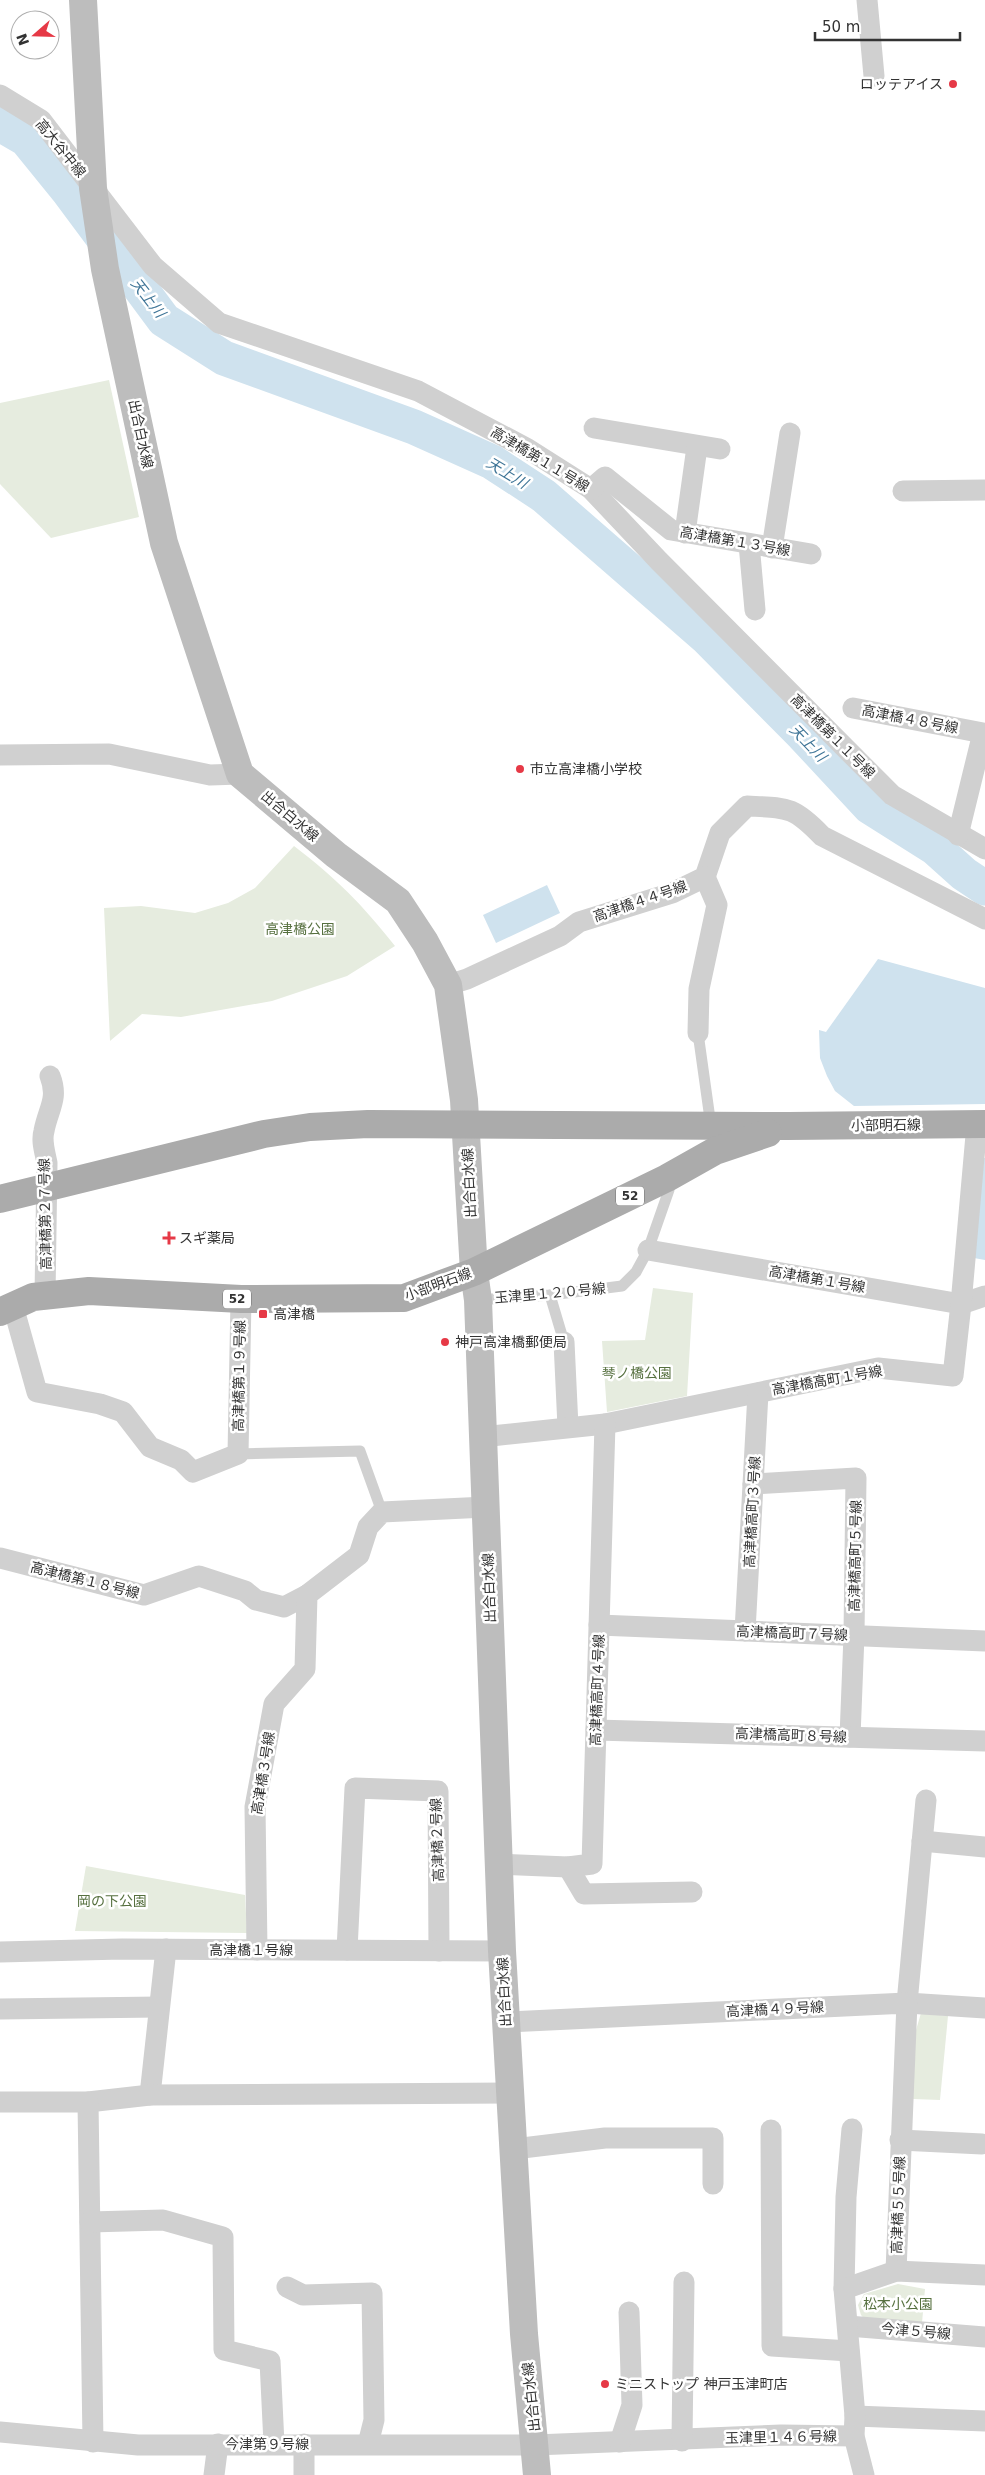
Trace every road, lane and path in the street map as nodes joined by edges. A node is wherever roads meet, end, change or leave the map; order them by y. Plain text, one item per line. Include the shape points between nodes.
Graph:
1 (83, 0) edge
2 (867, 0) edge
3 (874, 76) dead end
4 (0, 95) edge
5 (93, 188) junction
6 (594, 428) dead end
7 (790, 433) dead end
8 (697, 447) junction
9 (720, 449) dead end
10 (591, 488) junction
11 (985, 490) edge
12 (902, 491) dead end
13 (685, 533) junction
14 (748, 544) junction
15 (772, 548) junction
16 (811, 554) dead end
17 (755, 610) dead end
18 (854, 708) dead end
19 (984, 733) edge
20 (0, 755) edge
21 (240, 774) junction
22 (958, 835) junction
23 (985, 849) edge
24 (705, 877) junction
25 (985, 918) edge
26 (448, 984) junction
27 (698, 1033) joint
28 (50, 1076) dead end
29 (465, 1124) junction
30 (981, 1124) edge
31 (711, 1126) junction
32 (788, 1126) junction
33 (667, 1178) junction
34 (46, 1188) junction
35 (0, 1200) edge
36 (648, 1250) junction
37 (474, 1272) junction
38 (550, 1295) junction
39 (46, 1296) junction
40 (985, 1296) edge
41 (241, 1299) junction
42 (478, 1300) junction
43 (962, 1304) junction
44 (6, 1309) edge
45 (564, 1342) joint
46 (758, 1393) junction
47 (605, 1424) junction
48 (568, 1427) junction
49 (482, 1437) junction
50 (238, 1454) junction
51 (753, 1484) junction
52 (486, 1507) junction
53 (382, 1512) junction
54 (0, 1558) edge
55 (307, 1595) junction
56 (599, 1625) junction
57 (745, 1631) junction
58 (854, 1635) junction
59 (985, 1641) edge
60 (596, 1730) junction
61 (850, 1737) junction
62 (985, 1741) edge
63 (926, 1800) dead end
64 (922, 1841) junction
65 (985, 1846) edge
66 (499, 1864) junction
67 (568, 1867) junction
68 (692, 1892) dead end
69 (166, 1949) junction
70 (257, 1950) junction
71 (347, 1950) junction
72 (439, 1951) junction
73 (502, 1951) junction
74 (0, 1952) edge
75 (907, 2003) junction
76 (159, 2007) junction
77 (985, 2008) edge
78 (0, 2009) edge
79 (506, 2022) junction
80 (510, 2093) junction
81 (150, 2095) junction
82 (0, 2102) edge
83 (88, 2102) junction
84 (852, 2129) dead end
85 (771, 2130) dead end
86 (900, 2140) junction
87 (982, 2144) dead end
88 (514, 2149) junction
89 (713, 2184) dead end
90 (90, 2222) junction
91 (896, 2271) junction
92 (985, 2275) edge
93 (684, 2282) dead end
94 (287, 2288) dead end
95 (844, 2289) junction
96 (630, 2312) dead end
97 (848, 2326) junction
98 (985, 2337) edge
99 (849, 2351) junction
100 (985, 2421) edge
101 (854, 2426) junction
102 (0, 2432) edge
103 (682, 2441) junction
104 (92, 2442) junction
105 (620, 2442) junction
106 (218, 2444) junction
107 (274, 2444) junction
108 (304, 2444) junction
109 (368, 2444) junction
110 (535, 2445) junction
111 (214, 2475) edge
112 (304, 2475) edge
113 (537, 2475) edge
114 (864, 2475) edge

1 - 5 street, 出合白水線
2 - 3 street
4 - 5 street, 高大谷中線 via 41,120
5 - 10 street, 高津橋第１１号線 via 153,266 219,323 418,391 528,449
5 - 21 street, 出合白水線 via 105,269 164,543
6 - 8 street
7 - 15 street
8 - 9 street
8 - 13 street
10 - 13 street, 高津橋第１３号線 via 605,478 671,530
10 - 22 street, 高津橋第１１号線 via 892,795
11 - 12 street
13 - 14 street, 高津橋第１３号線
14 - 15 street, 高津橋第１３号線
14 - 17 street
15 - 16 street, 高津橋第１３号線
18 - 19 street, 高津橋４８号線
19 - 22 street, 高津橋４８号線
20 - 21 street via 109,754 210,775
21 - 26 street, 出合白水線 via 336,855 398,901
22 - 23 street, 高津橋第１１号線
24 - 25 street, 高津橋４４号線 via 720,833 747,806 783,808 801,814 822,836
24 - 26 street, 高津橋４４号線 via 672,892 579,922 560,936 467,979
24 - 27 street via 717,905 699,989
26 - 29 street, 出合白水線
27 - 31 lane
28 - 34 street, 高津橋第２７号線 via 56,1090 43,1132
29 - 31 main road, 小部明石線 / 52
29 - 34 main road, 小部明石線 / 52 via 310,1126 201,1149
29 - 37 street, 出合白水線
30 - 32 main road, 小部明石線 / 52
30 - 43 street, 高津橋高町１号線
31 - 32 main road, 小部明石線 / 52
32 - 33 main road, 小部明石線 / 52 via 715,1152
33 - 36 lane, 玉津里１２０号線 via 669,1190
33 - 37 main road, 小部明石線 / 52
34 - 35 main road, 小部明石線 / 52
34 - 39 street, 高津橋第２７号線
36 - 38 lane, 玉津里１２０号線 via 636,1272 622,1286
36 - 43 street, 高津橋第１号線
37 - 41 main road, 小部明石線 / 52 via 404,1298
37 - 42 street, 出合白水線
38 - 42 lane, 玉津里１２０号線
38 - 45 lane
39 - 41 main road, 小部明石線 / 52 via 89,1291
39 - 44 main road, 小部明石線 / 52 via 33,1297
40 - 43 street, 高津橋第１号線
41 - 50 street, 高津橋第１９号線
42 - 49 street, 出合白水線
43 - 46 street, 高津橋高町１号線 via 953,1376 878,1368
44 - 50 street via 38,1392 100,1404 123,1412 150,1447 181,1460 193,1472
45 - 48 street
46 - 47 street, 高津橋高町１号線
46 - 51 street, 高津橋高町３号線
47 - 48 street, 高津橋高町１号線
47 - 56 street, 高津橋高町４号線
48 - 49 street, 高津橋高町１号線
49 - 52 street, 出合白水線
50 - 53 lane via 360,1451
51 - 57 street, 高津橋高町３号線
51 - 58 street, 高津橋高町５号線 via 856,1478
52 - 53 street
52 - 66 street, 出合白水線
53 - 55 street, 高津橋第１８号線 via 368,1527 359,1555
54 - 55 street, 高津橋第１８号線 via 144,1595 199,1576 245,1590 256,1600 284,1607
55 - 70 street, 高津橋３号線 via 305,1669 274,1704 255,1807
56 - 57 street, 高津橋高町７号線
56 - 60 street, 高津橋高町４号線
57 - 58 street, 高津橋高町７号線
58 - 59 street, 高津橋高町７号線
58 - 61 street, 高津橋高町５号線
60 - 61 street, 高津橋高町８号線
60 - 67 street, 高津橋高町４号線 via 592,1864
61 - 62 street, 高津橋高町８号線
63 - 64 street
64 - 65 street
64 - 75 street
66 - 67 street, 高津橋高町４号線
66 - 73 street, 出合白水線
67 - 68 street via 584,1894
69 - 70 street, 高津橋１号線
69 - 74 street, 高津橋１号線
69 - 76 street
70 - 71 street, 高津橋１号線
71 - 72 street, 高津橋１号線
71 - 72 street, 高津橋２号線 via 355,1788 438,1791
72 - 73 street, 高津橋１号線
73 - 79 street, 出合白水線
75 - 77 street, 高津橋４９号線
75 - 79 street, 高津橋４９号線
75 - 86 street
76 - 78 street
76 - 81 street
79 - 80 street, 出合白水線
80 - 81 street
80 - 88 street, 出合白水線
81 - 83 street
82 - 83 street
83 - 90 street
84 - 95 street via 846,2197
85 - 99 street via 772,2346
86 - 87 street
86 - 91 street, 高津橋５５号線
88 - 89 street via 605,2138 713,2138
88 - 110 street, 出合白水線 via 524,2334
90 - 104 street
90 - 107 street via 163,2220 223,2237 224,2350 270,2361
91 - 92 street
91 - 95 street
93 - 103 street
94 - 109 street via 303,2295 372,2293 374,2420
95 - 97 street
96 - 105 street via 632,2405
97 - 98 street, 今津５号線
97 - 99 street
99 - 101 street
100 - 101 street, 玉津里１４６号線
101 - 103 street, 玉津里１４６号線 via 781,2435
101 - 114 street
102 - 104 street, 今津第９号線
103 - 105 street, 玉津里１４６号線
104 - 106 street, 今津第９号線
105 - 110 street, 玉津里１４６号線
106 - 107 street, 今津第９号線
106 - 111 street
107 - 108 street, 今津第９号線
108 - 109 street, 今津第９号線
108 - 112 street
109 - 110 street, 今津第９号線
110 - 113 street, 出合白水線

